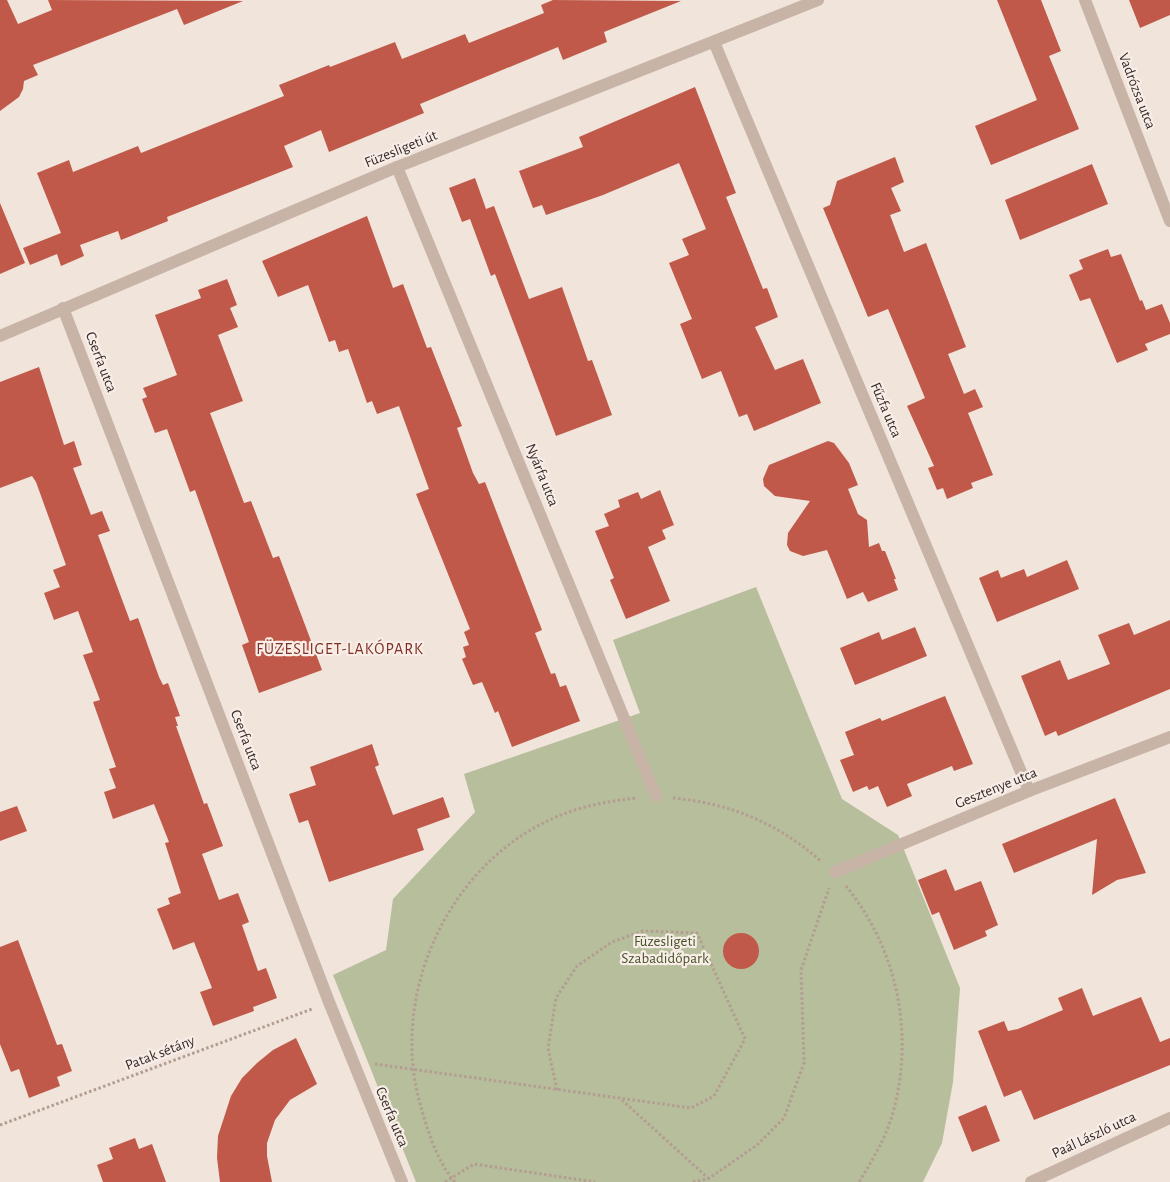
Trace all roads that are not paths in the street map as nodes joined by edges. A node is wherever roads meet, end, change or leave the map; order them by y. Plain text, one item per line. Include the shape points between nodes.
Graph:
1 (818, 0) edge
2 (1085, 0) edge
3 (714, 42) junction
4 (397, 168) junction
5 (1170, 221) edge
6 (64, 308) junction
7 (0, 336) edge
8 (1170, 737) edge
9 (1029, 791) junction
10 (656, 796) road end
11 (835, 872) road end
12 (1170, 1118) edge
13 (402, 1182) edge
14 (1031, 1182) edge

1 - 3 street, Füzesligeti út
2 - 5 street, Vadrózsa utca
3 - 4 street, Füzesligeti út
3 - 9 street, Fűzfa utca
4 - 6 street, Füzesligeti út
4 - 10 street, Nyárfa utca
6 - 7 street, Füzesligeti út
6 - 13 street, Cserfa utca via 350,1059
8 - 9 street, Gesztenye utca
9 - 11 street, Gesztenye utca
12 - 14 street, Paál László utca

